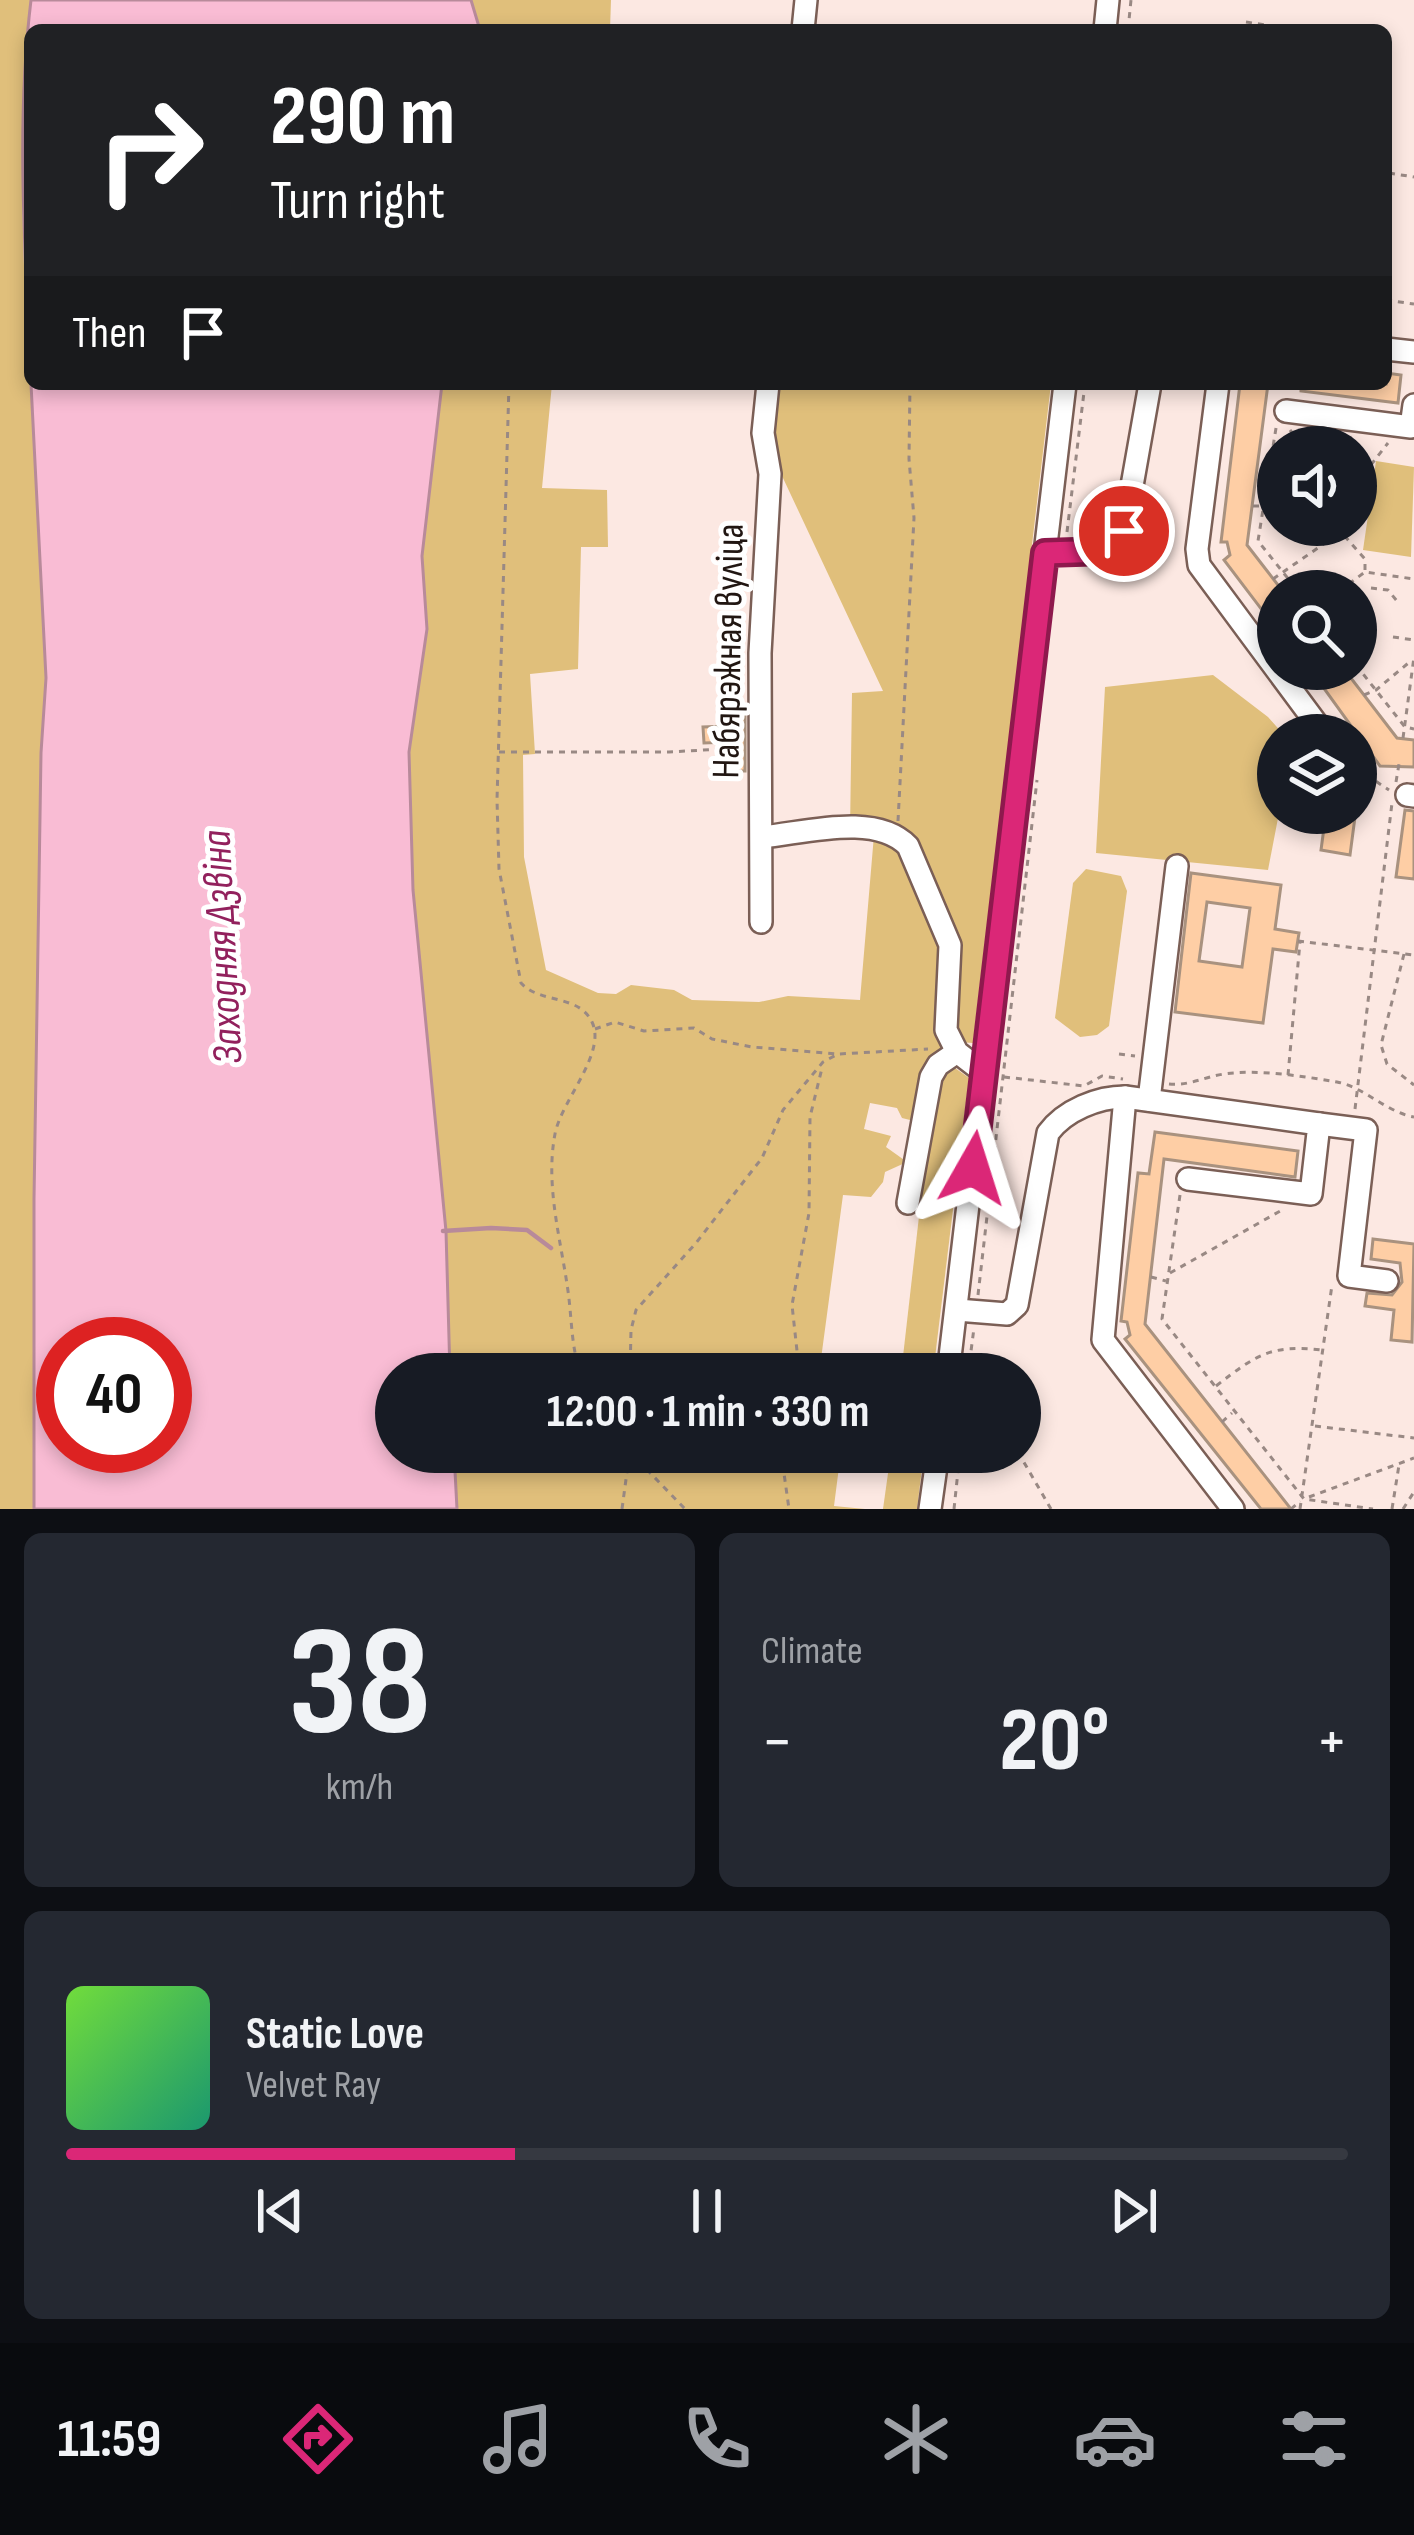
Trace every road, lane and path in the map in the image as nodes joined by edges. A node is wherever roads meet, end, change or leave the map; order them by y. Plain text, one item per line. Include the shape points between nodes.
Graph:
1 (1246, 22) dead end
2 (1260, 24) edge
3 (508, 390) edge
4 (767, 390) edge
5 (910, 390) edge
6 (1065, 390) edge
7 (1084, 390) edge
8 (1149, 390) edge
9 (1218, 390) edge
10 (1414, 405) edge
11 (1282, 413) joint
12 (1279, 426) edge
13 (1396, 432) dead end
14 (1377, 457) edge
15 (1253, 506) dead end
16 (1257, 506) edge
17 (1262, 546) edge
18 (1320, 546) edge
19 (1055, 554) junction
20 (1280, 570) edge
21 (1285, 570) edge
22 (1377, 574) edge
23 (1414, 579) edge
24 (1377, 589) edge
25 (1398, 603) dead end
26 (1393, 637) dead end
27 (1414, 640) edge
28 (1414, 658) edge
29 (1377, 689) edge
30 (1376, 690) joint
31 (1364, 695) dead end
32 (1309, 714) edge
33 (1405, 727) junction
34 (1414, 729) edge
35 (1402, 738) dead end
36 (760, 747) junction
37 (499, 752) junction
38 (1399, 764) dead end
39 (1039, 769) dead end
40 (1377, 779) edge
41 (1405, 794) edge
42 (897, 835) junction
43 (762, 837) junction
44 (1178, 866) dead end
45 (761, 922) dead end
46 (1373, 950) junction
47 (1404, 954) junction
48 (1414, 955) edge
49 (596, 1029) junction
50 (954, 1048) junction
51 (838, 1054) junction
52 (1119, 1054) dead end
53 (1144, 1058) dead end
54 (823, 1062) junction
55 (993, 1075) junction
56 (1287, 1076) junction
57 (1414, 1085) edge
58 (1150, 1091) junction
59 (1358, 1092) junction
60 (1125, 1097) junction
61 (1414, 1117) edge
62 (1319, 1124) junction
63 (1353, 1128) junction
64 (1184, 1188) joint
65 (1311, 1194) junction
66 (908, 1203) dead end
67 (1169, 1274) junction
68 (1150, 1277) dead end
69 (1387, 1281) dead end
70 (1168, 1282) junction
71 (1333, 1282) dead end
72 (966, 1311) junction
73 (1323, 1351) junction
74 (577, 1353) edge
75 (630, 1353) edge
76 (797, 1353) edge
77 (954, 1353) edge
78 (967, 1353) edge
79 (1215, 1387) junction
80 (1234, 1412) junction
81 (1222, 1421) dead end
82 (1313, 1426) junction
83 (1414, 1438) edge
84 (1414, 1458) edge
85 (1399, 1465) junction
86 (626, 1473) edge
87 (649, 1473) edge
88 (784, 1473) edge
89 (935, 1473) edge
90 (958, 1473) edge
91 (1030, 1473) edge
92 (1414, 1492) edge
93 (1304, 1499) junction
94 (622, 1509) edge
95 (686, 1509) edge
96 (789, 1509) edge
97 (930, 1509) edge
98 (954, 1509) edge
99 (1051, 1509) edge
100 (1233, 1509) edge
101 (1291, 1509) edge
102 (1300, 1509) edge
103 (1373, 1509) edge
104 (1392, 1509) edge
105 (1402, 1509) edge

1 - 2 path
3 - 37 path
4 - 36 street, Набярэжная вуліца
5 - 42 path via 914,518
6 - 19 street
7 - 19 path
8 - 19 street via 1124,531 1106,551
9 - 32 street via 1199,565
10 - 11 street via 1411,427
11 - 12 path
13 - 14 path
15 - 16 path
17 - 20 path
18 - 21 path
19 - 55 street
22 - 23 path
24 - 25 path
26 - 27 path
28 - 29 path
28 - 33 path
30 - 31 path
30 - 33 path
33 - 34 path
33 - 35 path
36 - 37 path
36 - 43 street, Набярэжная вуліца
37 - 49 path via 499,868 518,975 534,995 578,1006
38 - 41 path
39 - 55 path
40 - 41 path
41 - 46 path
42 - 43 street via 865,827
42 - 50 street via 950,945 946,1030
43 - 45 street, Набярэжная вуліца
44 - 58 street
46 - 47 path
46 - 56 path via 1299,942
46 - 59 path
47 - 48 path
47 - 57 path via 1381,1045 1387,1064
49 - 51 path via 614,1022 644,1031 694,1028 752,1047
49 - 74 path via 554,1138 554,1225
50 - 51 path
50 - 55 street
50 - 66 street via 931,1077
51 - 54 path
52 - 53 path
54 - 75 path via 783,1110 761,1158 636,1310
54 - 76 path via 792,1304
55 - 58 path via 1084,1086 1102,1076
55 - 72 street
55 - 72 path
56 - 58 path via 1221,1074
56 - 59 path
58 - 60 street
58 - 62 street
59 - 61 path
59 - 63 path
60 - 72 street via 1090,1103 1048,1133 1017,1305 1007,1314
60 - 100 street via 1103,1340
62 - 63 street
62 - 65 street
63 - 69 street via 1366,1130 1349,1276
64 - 65 street
64 - 67 path
65 - 67 path
67 - 70 path
68 - 70 path
70 - 79 path via 1162,1319
71 - 73 path
72 - 77 street
72 - 78 path
73 - 79 path via 1265,1351
73 - 82 path
79 - 80 path
80 - 81 path
80 - 93 path
82 - 83 path
82 - 93 path
84 - 85 path
85 - 93 path
85 - 104 path
86 - 94 path
87 - 95 path
88 - 96 path
89 - 97 street
90 - 98 path
91 - 99 path
92 - 105 path
93 - 101 path
93 - 102 path
93 - 103 path

